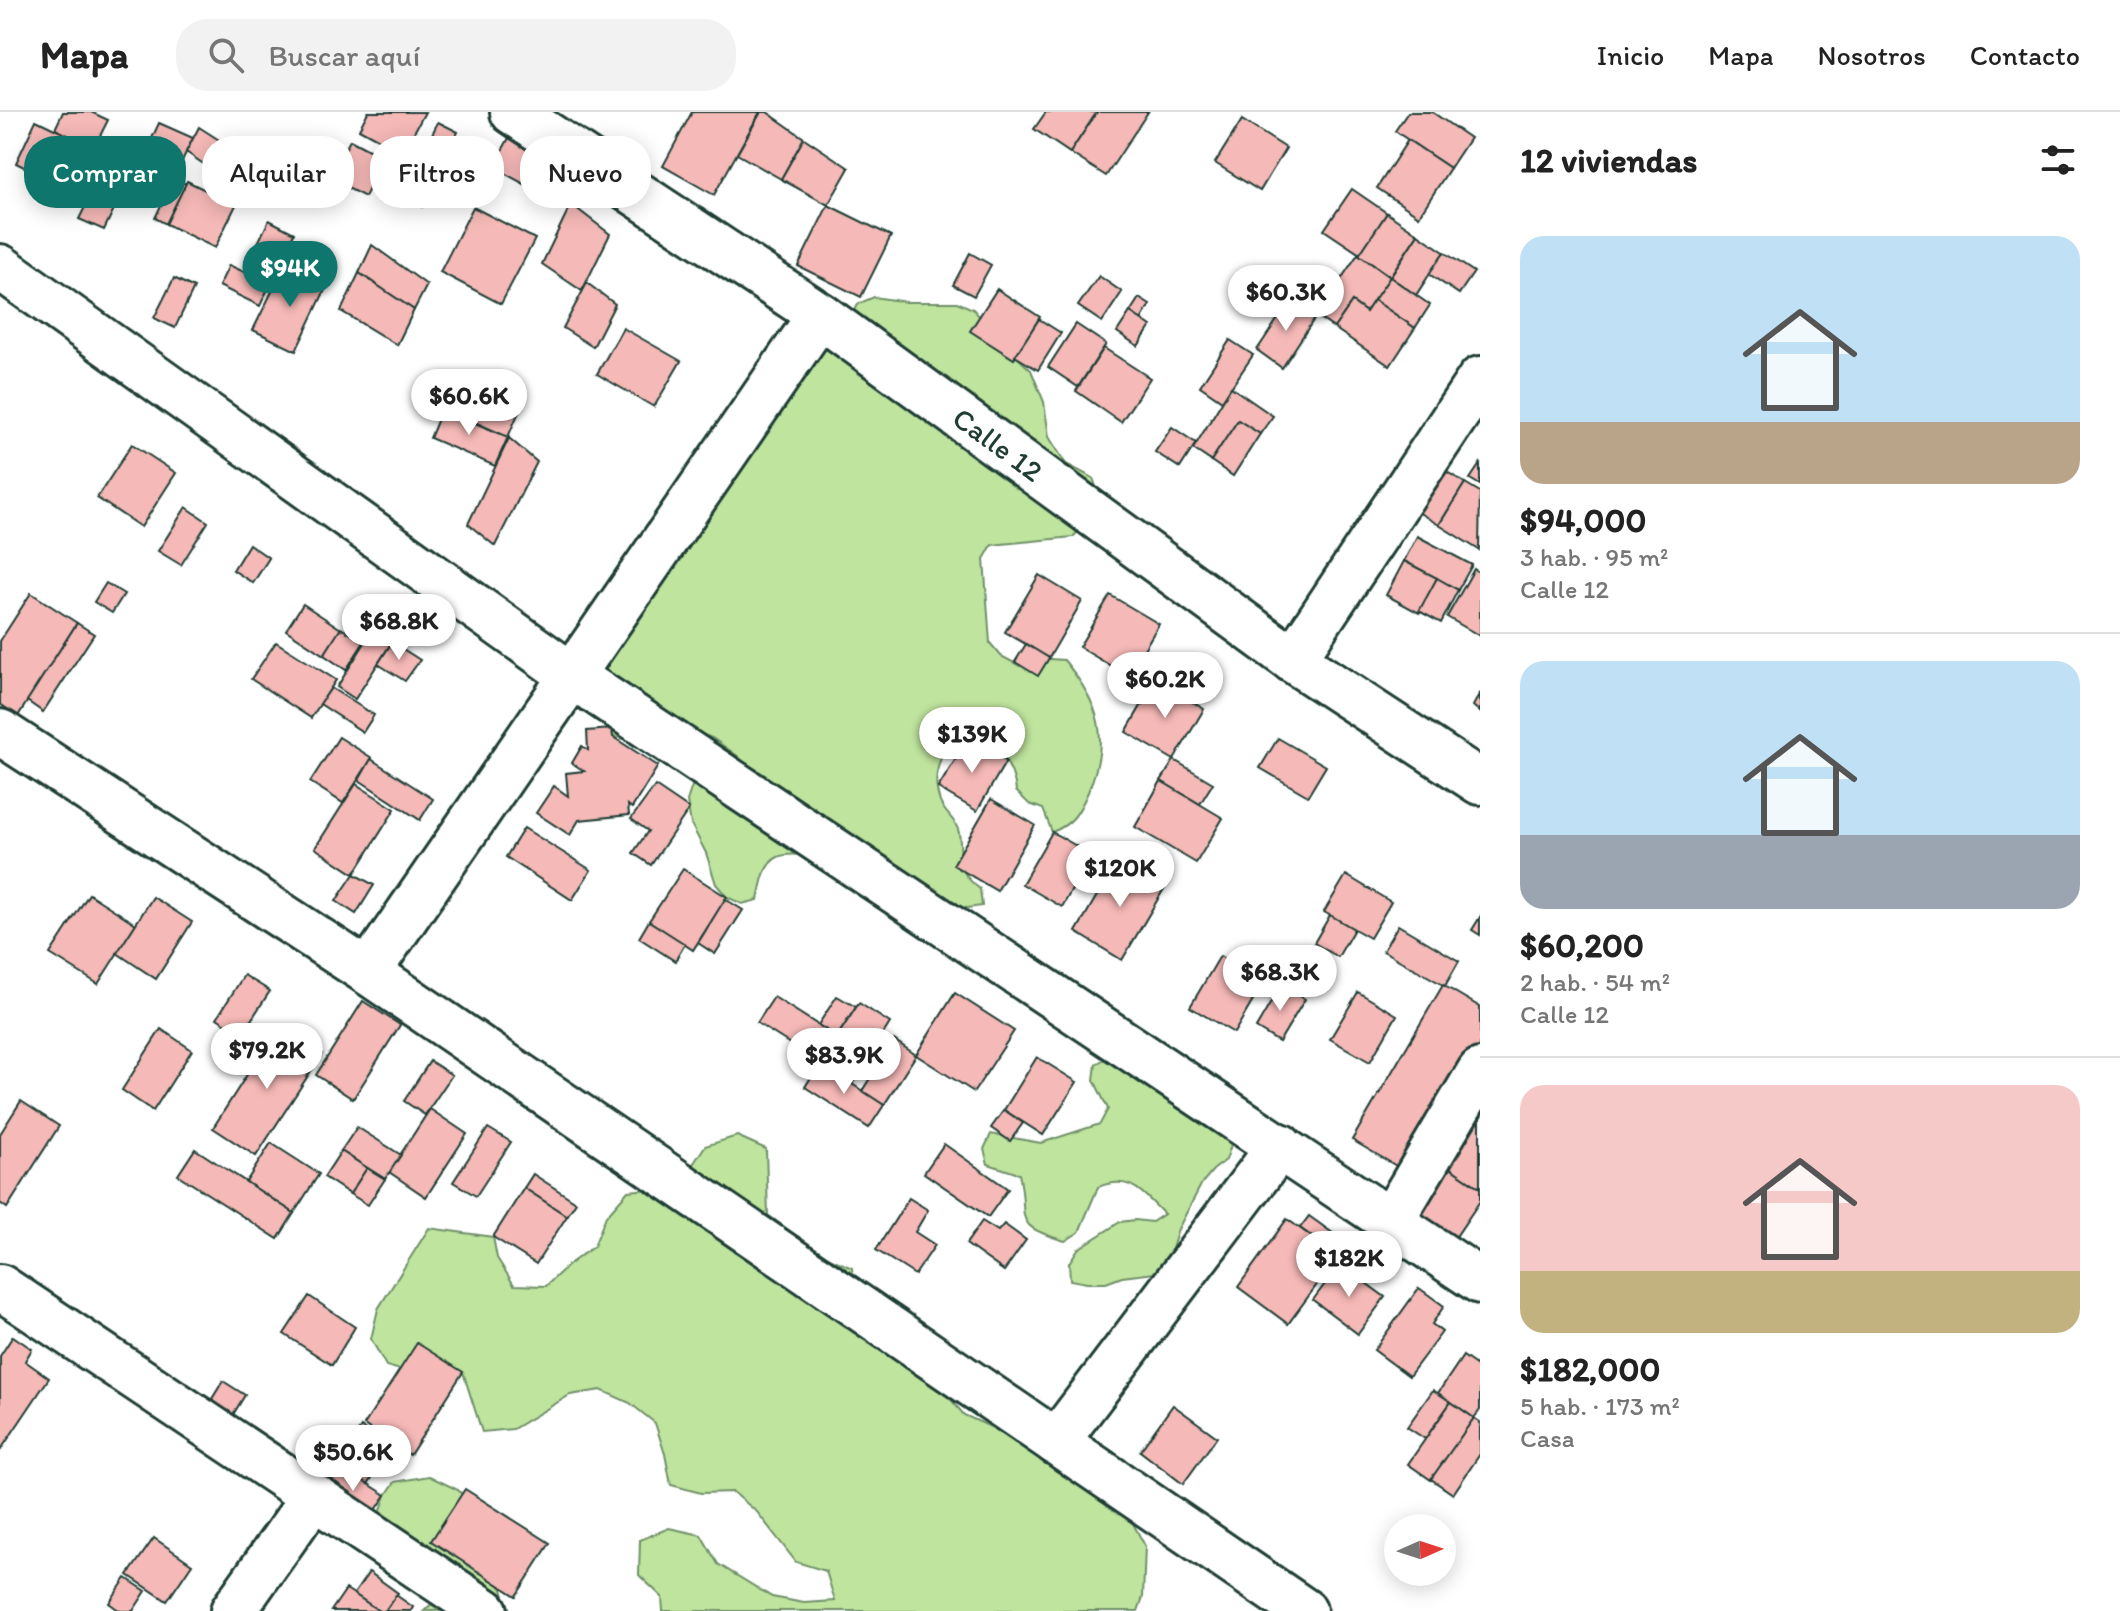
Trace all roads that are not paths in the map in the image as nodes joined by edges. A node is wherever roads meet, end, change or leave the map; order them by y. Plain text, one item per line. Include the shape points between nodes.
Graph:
1 (513, 112) edge
2 (0, 267) edge
3 (820, 315) junction
4 (1480, 379) edge
5 (1293, 660) junction
6 (571, 675) junction
7 (0, 732) edge
8 (1480, 782) edge
9 (368, 972) junction
10 (1480, 1071) edge
11 (1280, 1146) junction
12 (1391, 1221) junction
13 (1480, 1281) edge
14 (0, 1287) edge
15 (1056, 1442) junction
16 (314, 1496) junction
17 (233, 1611) edge
18 (485, 1611) edge
19 (1304, 1611) edge

1 - 3 street, Calle 12
2 - 6 street
3 - 5 street, Calle 12
3 - 6 street
4 - 5 street
5 - 8 street, Calle 12
6 - 9 street
6 - 11 street
7 - 9 street
9 - 15 street
10 - 12 street
11 - 12 street
11 - 15 street
12 - 13 street
14 - 16 street
15 - 19 street
16 - 17 street
16 - 18 street

